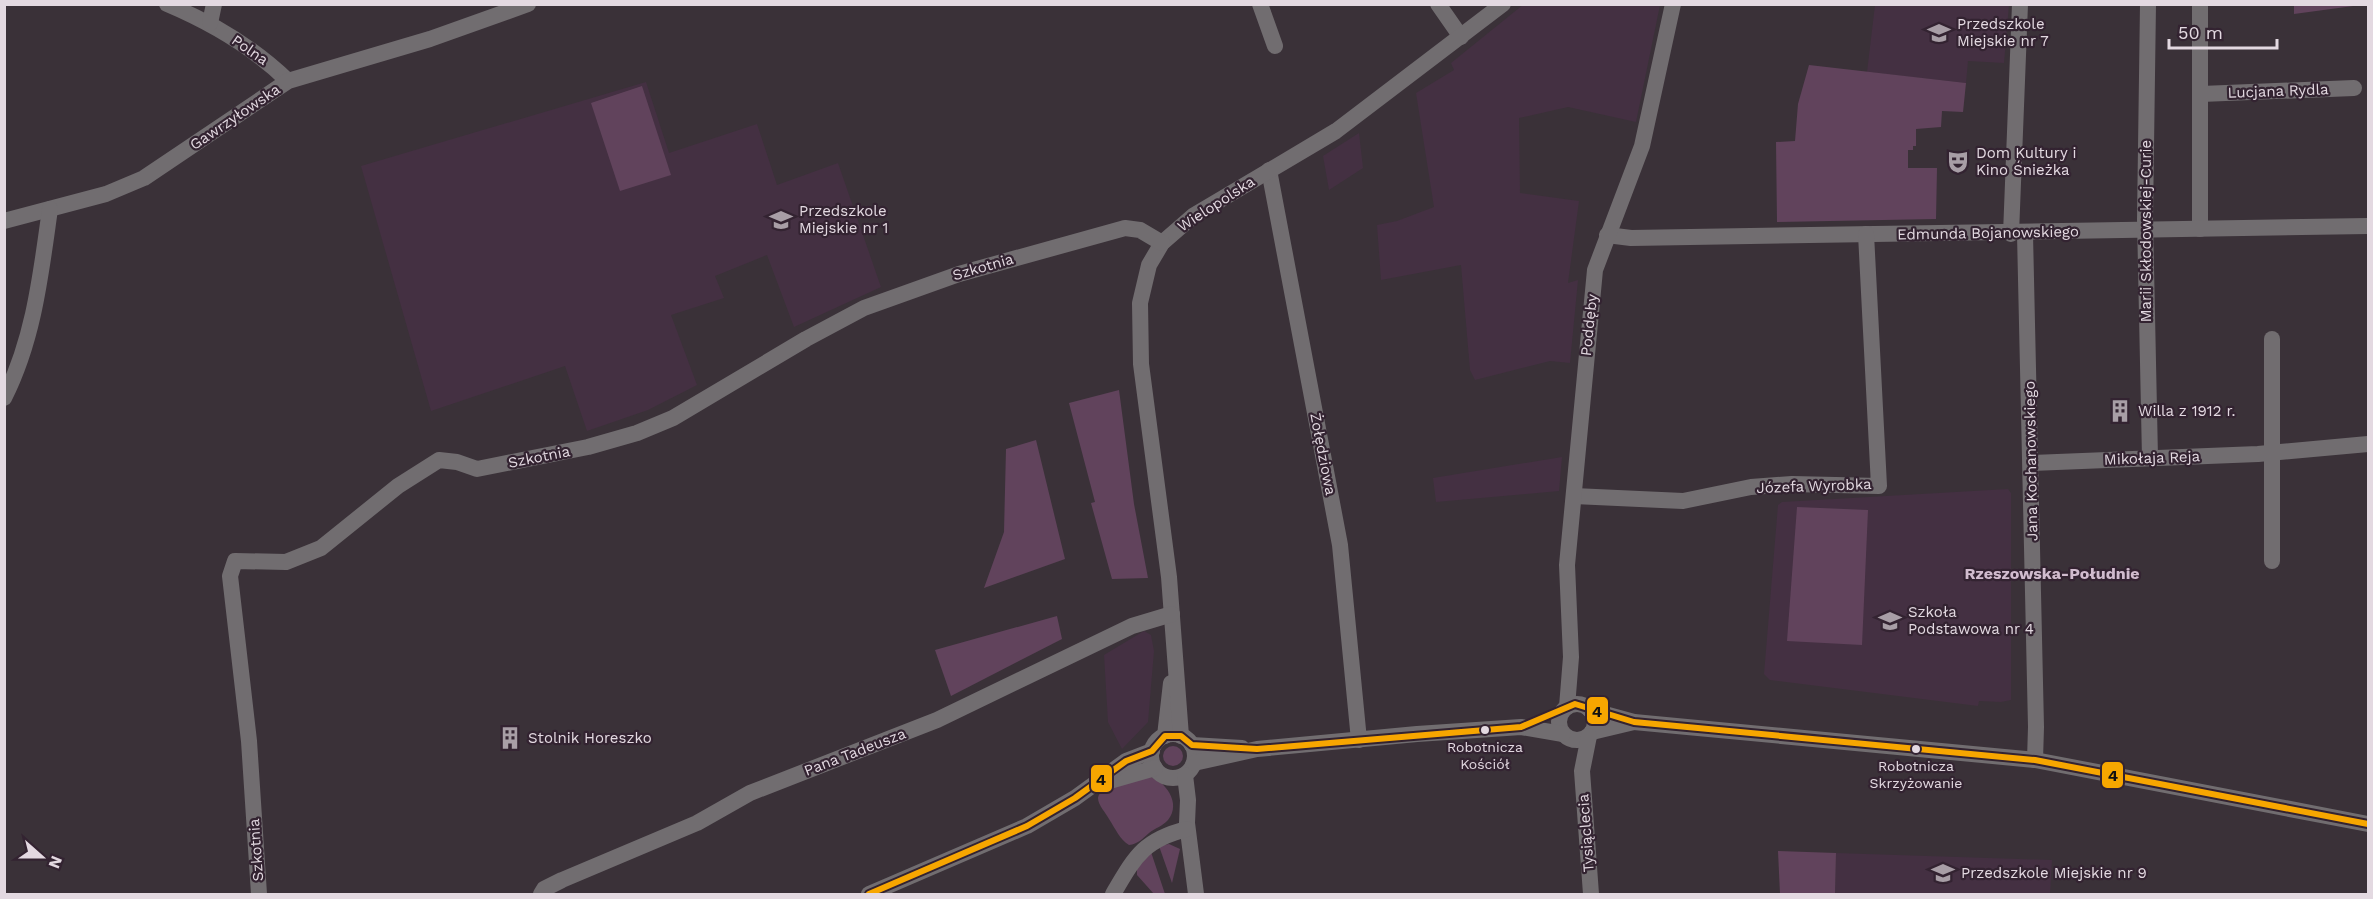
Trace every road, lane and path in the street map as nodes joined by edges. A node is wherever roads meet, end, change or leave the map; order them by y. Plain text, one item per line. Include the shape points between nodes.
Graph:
1 (167, 4) edge
2 (214, 4) edge
3 (1260, 4) edge
4 (1438, 4) edge
5 (1503, 4) edge
6 (1673, 4) edge
7 (2020, 4) edge
8 (2148, 4) edge
9 (2200, 4) edge
10 (518, 6) edge
11 (210, 22) junction
12 (1461, 37) junction
13 (1275, 46) dead end
14 (288, 81) junction
15 (2355, 88) dead end
16 (2201, 94) junction
17 (1269, 170) junction
18 (50, 209) junction
19 (4, 221) edge
20 (2368, 226) edge
21 (2200, 229) junction
22 (2145, 230) junction
23 (1866, 234) junction
24 (2018, 234) junction
25 (1607, 235) junction
26 (1162, 243) junction
27 (2272, 339) dead end
28 (4, 398) edge
29 (2368, 444) edge
30 (2272, 451) junction
31 (2150, 458) junction
32 (2031, 463) junction
33 (1574, 496) junction
34 (2272, 561) dead end
35 (1172, 614) junction
36 (1576, 708) junction
37 (1634, 722) junction
38 (1521, 727) junction
39 (1590, 734) junction
40 (1565, 736) junction
41 (1179, 739) junction
42 (1359, 740) junction
43 (1257, 749) junction
44 (1152, 751) junction
45 (2035, 760) junction
46 (1155, 768) junction
47 (1582, 771) junction
48 (1184, 772) junction
49 (1093, 786) junction
50 (2368, 824) edge
51 (1187, 826) junction
52 (259, 894) edge
53 (541, 894) edge
54 (869, 894) edge
55 (1113, 894) edge
56 (1196, 894) edge
57 (1591, 894) edge

1 - 11 street, Polna
2 - 11 street
3 - 13 street
4 - 12 street
5 - 12 street, Wielopolska
6 - 25 street, Poddęby via 1647,130
7 - 24 street, Jana Kochanowskiego
8 - 22 street, Marii Skłodowskiej-Curie
9 - 16 street
10 - 14 street, Gawrzyłowska via 430,39
11 - 14 street, Polna via 271,64
12 - 17 street, Wielopolska via 1336,131
14 - 18 street, Gawrzyłowska via 144,178 106,194
15 - 16 street, Lucjana Rydla
16 - 21 street
17 - 26 street, Wielopolska via 1193,216
17 - 42 street, Żołędziowa via 1340,545
18 - 19 street, Gawrzyłowska
18 - 28 street via 31,329 19,369
20 - 21 street, Edmunda Bojanowskiego
21 - 22 street, Edmunda Bojanowskiego
22 - 24 street, Edmunda Bojanowskiego
22 - 31 street, Marii Skłodowskiej-Curie
23 - 24 street, Edmunda Bojanowskiego
23 - 25 street, Edmunda Bojanowskiego via 1631,238
23 - 33 street, Józefa Wyrobka via 1879,486 1750,487 1683,501
24 - 32 street, Jana Kochanowskiego
25 - 33 street, Poddęby via 1595,270
26 - 35 street, Wielopolska via 1145,278 1139,322
26 - 52 street, Szkotnia via 1140,230 1125,228 917,287 864,308 673,418 637,433 477,469 439,460 312,552 286,562 235,561 230,576 249,741
27 - 30 street
29 - 30 street, Mikołaja Reja
30 - 31 street, Mikołaja Reja
30 - 34 street
31 - 32 street, Mikołaja Reja
32 - 45 street, Jana Kochanowskiego
33 - 36 street, Poddęby via 1568,565
35 - 41 street, Wielopolska
35 - 53 street, Pana Tadeusza via 1132,626 937,720 750,793 697,823 562,880
36 - 37 street
36 - 38 street
36 - 39 street via 1595,721
36 - 40 street via 1559,723
37 - 39 street
37 - 45 street
38 - 40 street
38 - 42 street
39 - 40 street via 1577,740
39 - 47 street, Tysiąclecia
40 - 47 street, Tysiąclecia
41 - 43 street
41 - 44 street
41 - 48 street, Wielopolska
42 - 43 street
43 - 48 street
44 - 46 street
44 - 49 street via 1126,761
45 - 50 street
46 - 48 street via 1164,776
46 - 49 street
47 - 57 street, Tysiąclecia
48 - 51 street, Wielopolska
49 - 54 street via 1027,826
51 - 55 street via 1163,835 1141,850
51 - 56 street, Wielopolska

